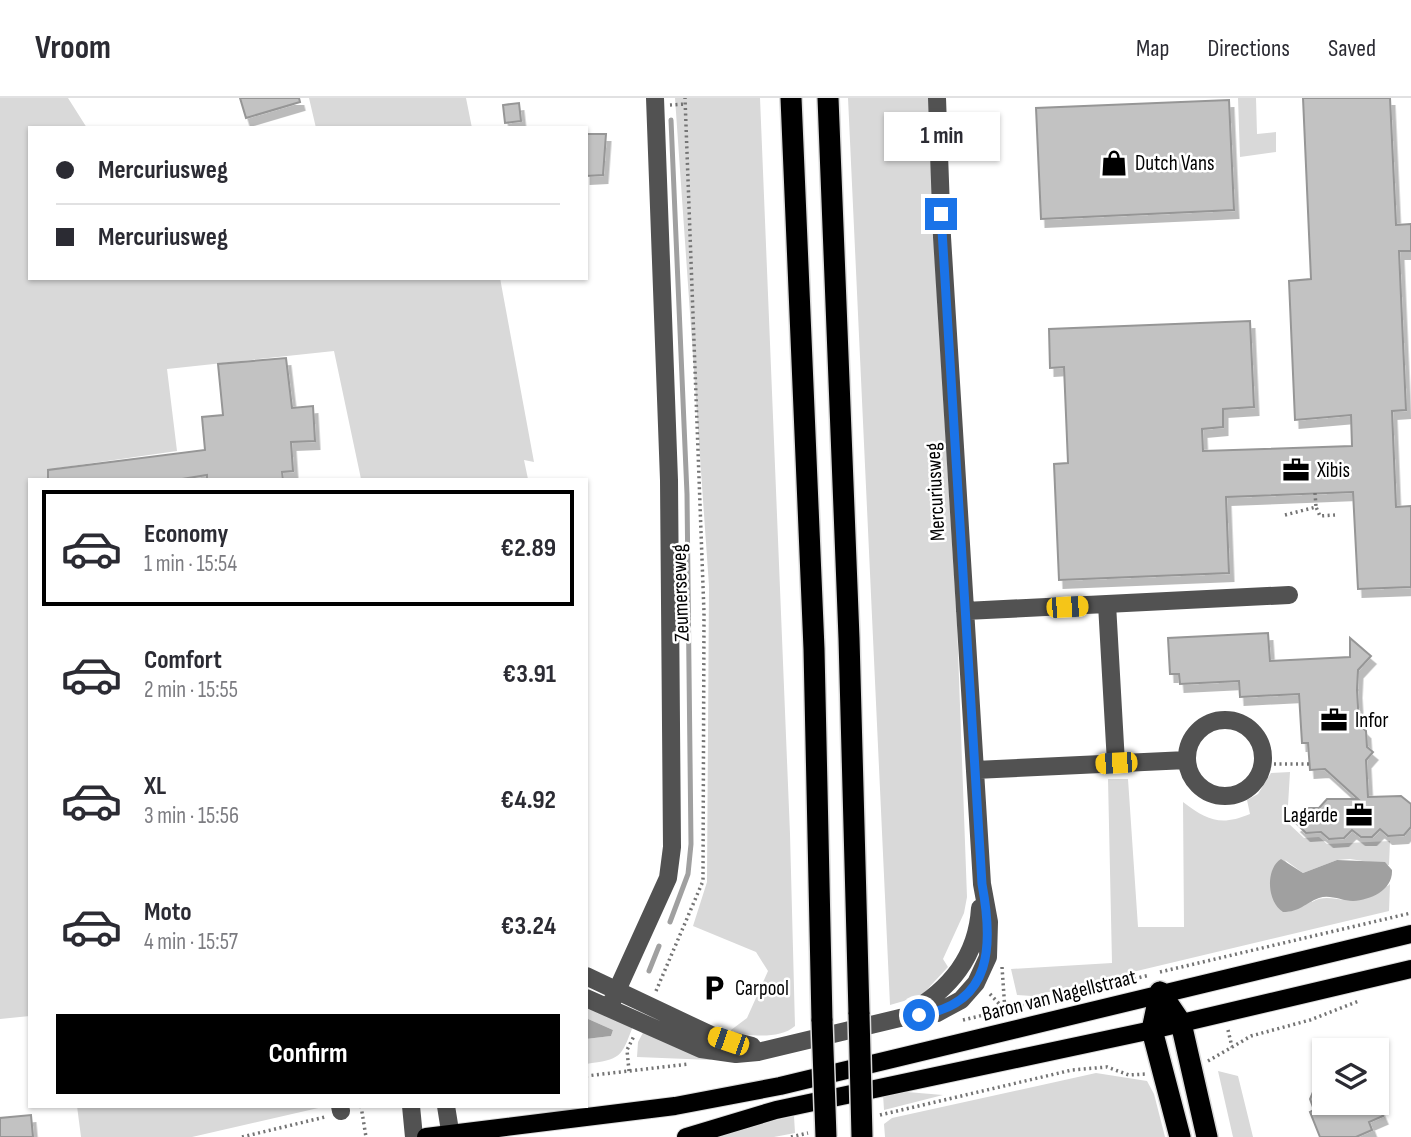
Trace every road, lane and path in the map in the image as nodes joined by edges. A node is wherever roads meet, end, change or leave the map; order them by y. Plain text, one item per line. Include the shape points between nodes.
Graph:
1 (655, 98) edge
2 (685, 98) edge
3 (791, 98) edge
4 (828, 98) edge
5 (937, 98) edge
6 (1315, 493) dead end
7 (1316, 507) junction
8 (1285, 515) dead end
9 (1335, 515) dead end
10 (1289, 594) dead end
11 (1107, 604) junction
12 (965, 611) junction
13 (1187, 760) junction
14 (1116, 763) junction
15 (1263, 764) junction
16 (1310, 764) dead end
17 (975, 771) junction
18 (1411, 913) edge
19 (1411, 934) edge
20 (1211, 961) dead end
21 (1411, 969) edge
22 (588, 977) edge
23 (617, 990) junction
24 (1160, 992) junction
25 (1365, 998) dead end
26 (588, 999) edge
27 (609, 1008) junction
28 (645, 1014) junction
29 (1181, 1023) junction
30 (1152, 1030) junction
31 (1189, 1065) junction
32 (1162, 1070) junction
33 (588, 1076) edge
34 (361, 1108) edge
35 (411, 1108) edge
36 (446, 1108) edge
37 (341, 1109) edge
38 (890, 1113) dead end
39 (450, 1135) edge
40 (242, 1137) edge
41 (366, 1137) edge
42 (414, 1137) edge
43 (426, 1137) edge
44 (686, 1137) edge
45 (825, 1137) edge
46 (862, 1137) edge
47 (1180, 1137) edge
48 (1207, 1137) edge

1 - 23 street, Zeumerseweg via 669,480 673,847 668,878
2 - 28 path, Zeumerseweg via 704,613 704,881
3 - 45 highway, bridge via 813,622
4 - 46 highway, bridge via 848,596
5 - 12 street, Mercuriusweg
6 - 7 path
7 - 8 path
7 - 9 path via 1320,516
10 - 11 street
11 - 12 street
11 - 14 street
12 - 17 street, Mercuriusweg
13 - 14 street
13 - 15 street via 1190,772 1205,790 1229,796 1251,785
13 - 15 street via 1194,736 1203,727 1227,720 1240,723 1258,740
14 - 17 street
15 - 16 path
17 - 28 street, Mercuriusweg via 982,884 979,922 960,970 930,1001 901,1018 770,1048
18 - 20 path
19 - 24 main road, Baron van Nagellstraat
21 - 29 main road
22 - 23 street, Mercuriusweg
23 - 27 street, Zeumerseweg
23 - 28 street, Mercuriusweg
24 - 29 highway
24 - 30 highway
24 - 39 main road, Baron van Nagellstraat via 780,1086 675,1106
25 - 31 path via 1251,1036 1218,1058
26 - 27 street, Mercuriusweg
27 - 28 street, Mercuriusweg
28 - 33 path, Zeumerseweg via 627,1050 629,1070
29 - 30 main road
29 - 31 highway
30 - 32 highway
30 - 44 main road via 776,1110
31 - 48 highway
32 - 38 path via 1134,1076 1107,1067 1072,1070
32 - 47 highway
34 - 41 path
35 - 42 street
36 - 39 street
37 - 40 path via 314,1121
39 - 43 main road, Baron van Nagellstraat

